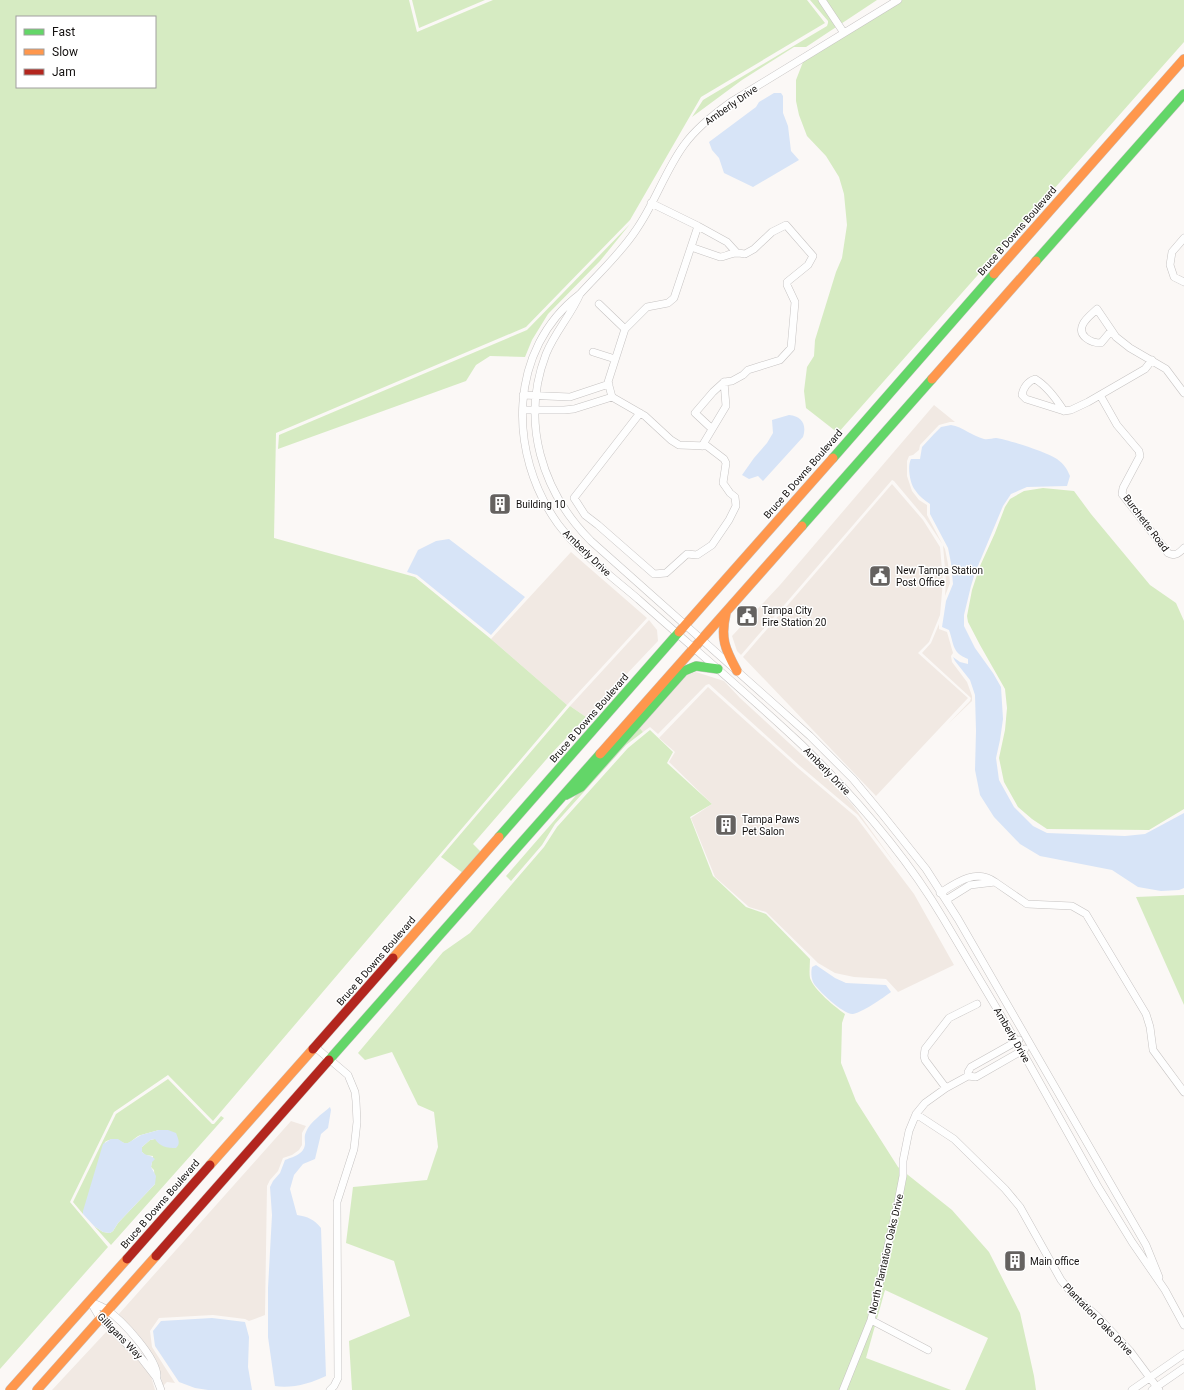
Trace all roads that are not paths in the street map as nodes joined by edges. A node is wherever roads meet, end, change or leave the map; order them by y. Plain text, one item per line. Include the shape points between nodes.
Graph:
1 (822, 0) edge
2 (898, 0) edge
3 (844, 32) junction
4 (1184, 59) edge
5 (1184, 94) edge
6 (651, 203) junction
7 (698, 226) junction
8 (1184, 238) edge
9 (691, 247) junction
10 (737, 253) junction
11 (1184, 282) edge
12 (580, 294) junction
13 (599, 304) dead end
14 (625, 329) junction
15 (1111, 331) junction
16 (594, 352) dead end
17 (615, 359) junction
18 (1152, 360) junction
19 (724, 382) junction
20 (609, 384) junction
21 (1184, 393) edge
22 (523, 395) junction
23 (1100, 395) junction
24 (536, 396) junction
25 (563, 397) junction
26 (612, 397) junction
27 (523, 410) junction
28 (564, 410) junction
29 (535, 411) junction
30 (1064, 411) junction
31 (640, 413) junction
32 (711, 428) junction
33 (702, 446) junction
34 (1184, 548) edge
35 (727, 609) junction
36 (685, 625) junction
37 (678, 634) junction
38 (701, 639) junction
39 (693, 647) junction
40 (718, 669) junction
41 (737, 671) junction
42 (559, 799) junction
43 (966, 878) junction
44 (995, 882) junction
45 (970, 885) junction
46 (943, 896) junction
47 (933, 900) junction
48 (977, 1004) dead end
49 (1026, 1036) junction
50 (1016, 1042) junction
51 (1031, 1045) junction
52 (315, 1047) junction
53 (1022, 1051) junction
54 (330, 1060) junction
55 (968, 1076) junction
56 (946, 1088) junction
57 (1184, 1092) edge
58 (916, 1114) junction
59 (1165, 1290) junction
60 (90, 1301) junction
61 (107, 1310) junction
62 (100, 1318) junction
63 (871, 1320) junction
64 (1184, 1325) edge
65 (928, 1350) dead end
66 (1184, 1354) edge
67 (1184, 1368) edge
68 (156, 1377) junction
69 (1150, 1377) junction
70 (1156, 1389) edge
71 (10, 1390) edge
72 (37, 1390) edge
73 (161, 1390) edge
74 (330, 1390) edge
75 (843, 1390) edge
76 (1132, 1390) edge

1 - 3 street
2 - 3 street, Amberly Drive
3 - 6 street, Amberly Drive via 731,102 706,121 684,144
4 - 36 main road, Bruce B Downs Boulevard
5 - 35 main road
6 - 7 street
6 - 12 street, Amberly Drive via 629,240
7 - 9 street
7 - 10 street via 727,242
8 - 11 street via 1172,252 1170,265 1174,277
9 - 10 street via 720,257
9 - 14 street via 674,298 668,303 647,308
10 - 19 street via 746,254 772,232 786,225 813,256 808,265 787,282 795,302 791,348 780,360 748,370 732,381
12 - 22 street, Amberly Drive via 555,318 540,341 529,367
12 - 24 street, Amberly Drive via 546,354
13 - 14 street
14 - 17 street
15 - 15 street via 1097,309 1084,323 1082,331 1093,343 1101,343
15 - 18 street via 1130,348
16 - 17 street
17 - 20 street
18 - 21 street via 1166,369
18 - 23 street via 1145,368
19 - 32 street via 726,406
19 - 32 street via 695,413
20 - 25 street
20 - 26 street
22 - 24 street
22 - 27 street, Amberly Drive
23 - 30 street
23 - 34 street, Burchette Road via 1117,425 1139,451 1140,456 1122,494 1168,553 1176,555
24 - 25 street
24 - 29 street, Amberly Drive
25 - 28 street
26 - 28 street
26 - 31 street
27 - 29 street
27 - 37 street, Amberly Drive via 523,433 528,462 539,490 556,521 579,547
28 - 29 street
29 - 36 street, Amberly Drive via 536,435 542,461 553,490 570,517 591,541
30 - 30 street via 1026,399 1022,394 1023,390 1035,379
31 - 33 street via 679,445
31 - 33 street via 574,498 585,515 654,574 666,573 687,554 697,555 712,545 736,506 735,497 723,483 726,463 724,459 707,446
32 - 33 street
35 - 38 main road
35 - 41 main road via 721,629 722,638 726,652
36 - 37 main road, Bruce B Downs Boulevard
36 - 38 street, Amberly Drive
37 - 39 street, Amberly Drive
37 - 52 main road, Bruce B Downs Boulevard
38 - 39 main road
38 - 41 street, Amberly Drive
39 - 40 street, Amberly Drive
39 - 42 main road
40 - 42 main road via 697,666 684,671 581,786
40 - 47 street, Amberly Drive via 845,789 875,823
41 - 46 street, Amberly Drive via 810,736 852,779 926,869
42 - 54 main road
43 - 44 street via 986,877
43 - 45 street
43 - 46 street
44 - 45 street
44 - 57 street via 1026,904 1072,906 1086,914 1146,1014 1153,1050
45 - 46 street
46 - 47 street
46 - 49 street, Amberly Drive
47 - 50 street, Amberly Drive
48 - 56 street via 948,1018 925,1049 925,1060
49 - 50 street
49 - 51 street, Amberly Drive
50 - 53 street, Amberly Drive
50 - 55 street via 971,1067
51 - 53 street
51 - 59 street, Amberly Drive via 1146,1245
52 - 54 street
52 - 60 main road, Bruce B Downs Boulevard
53 - 55 street via 976,1077
53 - 59 street, Amberly Drive via 1097,1185
54 - 61 main road
54 - 74 street via 348,1075 353,1084 357,1122 354,1149 337,1202 338,1378
55 - 56 street
56 - 58 street via 925,1103
58 - 63 street, North Plantation Oaks Drive via 909,1132 898,1202
58 - 69 street, Plantation Oaks Drive via 954,1139 1005,1189 1020,1207 1061,1280 1074,1296 1113,1332
59 - 64 street, Amberly Drive
60 - 61 street, Gilligans Way
60 - 62 street, Gilligans Way
60 - 71 main road, Bruce B Downs Boulevard
61 - 62 main road
61 - 68 street, Gilligans Way via 132,1333 149,1356 157,1371
62 - 68 street, Gilligans Way via 142,1359
62 - 72 main road
63 - 65 street
63 - 75 street, North Plantation Oaks Drive
66 - 69 street
67 - 70 street
68 - 73 street, Gilligans Way
69 - 70 street, Plantation Oaks Drive
69 - 76 street

